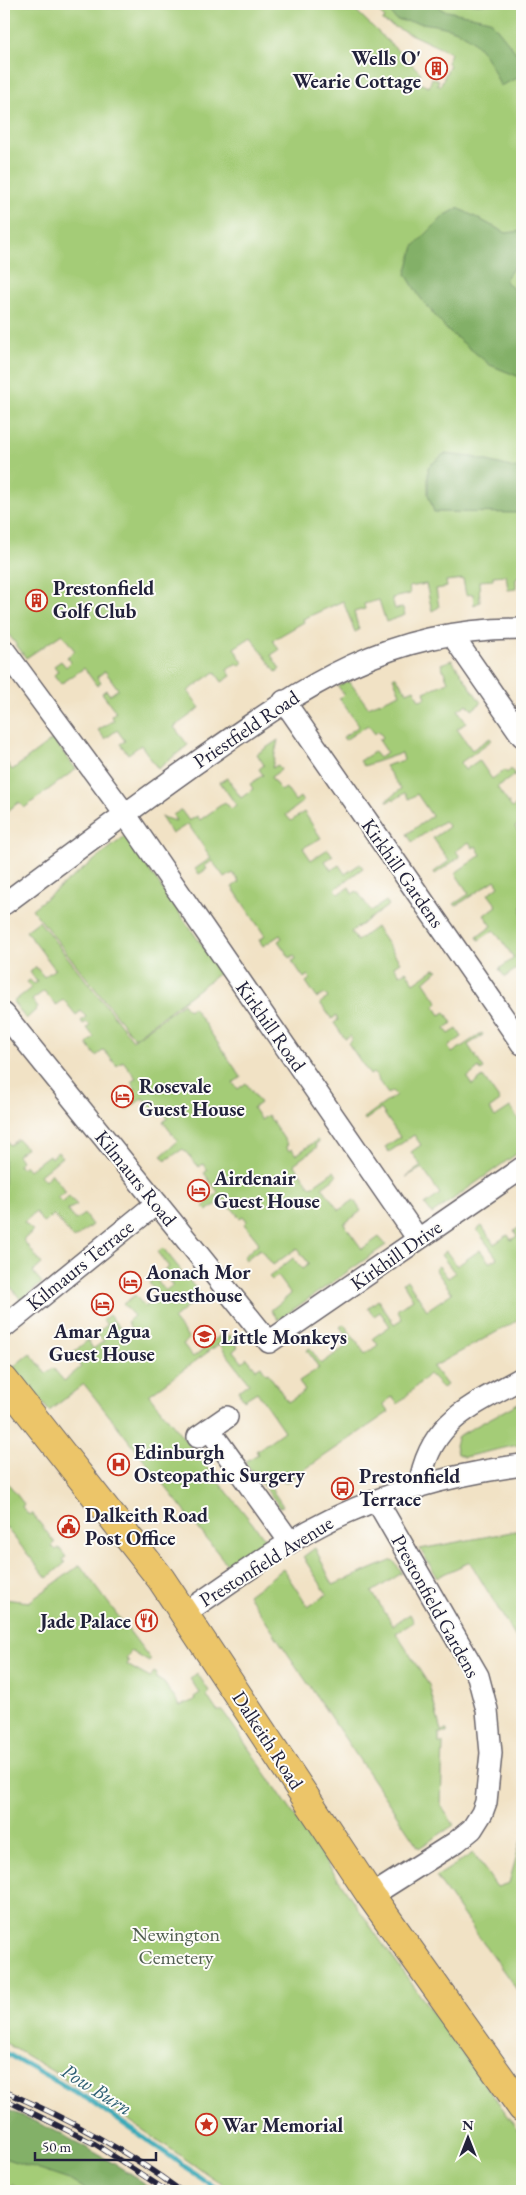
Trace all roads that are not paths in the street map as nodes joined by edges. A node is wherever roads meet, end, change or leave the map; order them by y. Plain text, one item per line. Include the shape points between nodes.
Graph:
1 (522, 629) edge
2 (452, 635) junction
3 (4, 650) edge
4 (284, 701) junction
5 (522, 736) edge
6 (124, 814) junction
7 (4, 904) edge
8 (4, 1014) edge
9 (522, 1044) edge
10 (522, 1168) edge
11 (157, 1203) junction
12 (418, 1239) junction
13 (4, 1327) edge
14 (270, 1342) joint
15 (522, 1378) edge
16 (4, 1380) edge
17 (226, 1417) dead end
18 (522, 1465) edge
19 (419, 1487) junction
20 (377, 1501) junction
21 (290, 1542) junction
22 (185, 1613) junction
23 (371, 1896) junction
24 (522, 2108) edge

1 - 2 street, Priestfield Road
2 - 4 street, Priestfield Road via 369,657
2 - 5 street
3 - 6 street, Kirkhill Road
4 - 6 street, Priestfield Road
4 - 9 street, Kirkhill Gardens
6 - 7 street, Priestfield Road
6 - 12 street, Kirkhill Road
8 - 11 street, Kilmaurs Road
10 - 12 street, Kirkhill Drive
11 - 13 street, Kilmaurs Terrace
11 - 14 street, Kilmaurs Road
12 - 14 street, Kirkhill Drive
15 - 19 street via 449,1421 429,1451
16 - 22 main road, Dalkeith Road
17 - 21 street via 203,1434
18 - 19 street, Prestonfield Avenue
19 - 20 street, Prestonfield Avenue
20 - 21 street, Prestonfield Avenue via 332,1519
20 - 23 street, Prestonfield Gardens via 478,1676 487,1710 491,1753 486,1802 472,1829
21 - 22 street, Prestonfield Avenue
22 - 23 main road, Dalkeith Road
23 - 24 main road, Dalkeith Road

